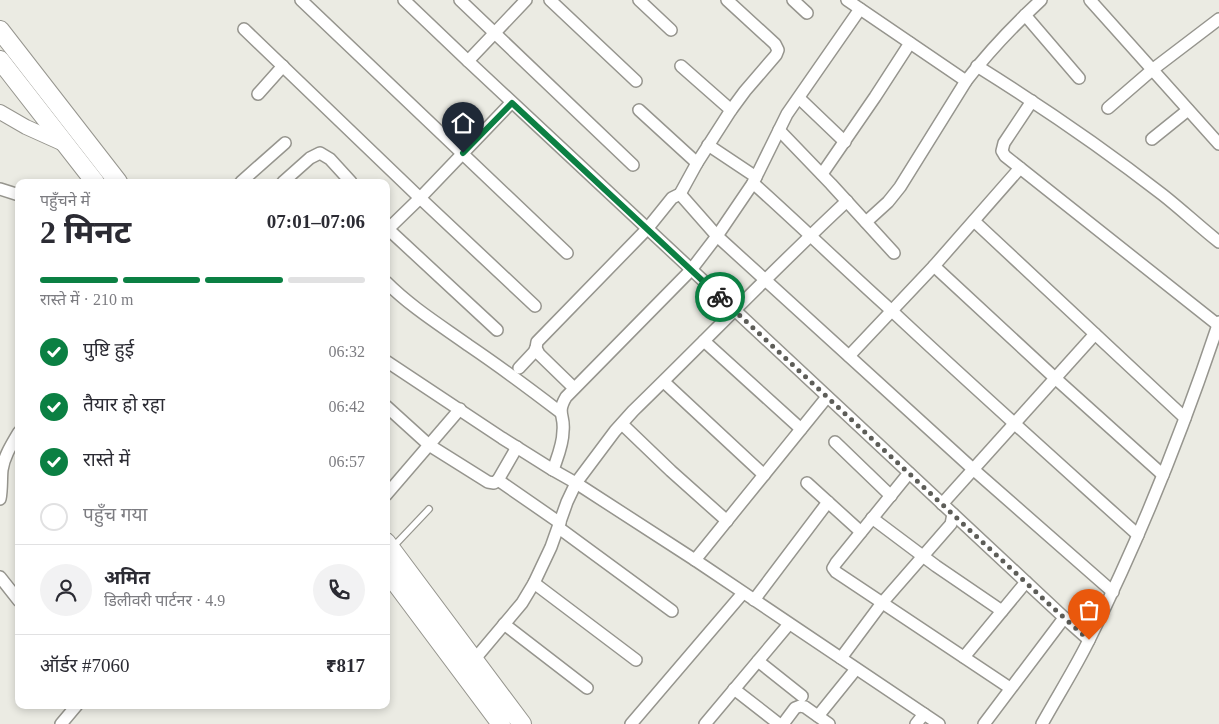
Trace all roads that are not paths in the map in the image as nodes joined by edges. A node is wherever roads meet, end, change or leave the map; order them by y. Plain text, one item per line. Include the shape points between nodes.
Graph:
1 (301, 0) edge
2 (404, 0) edge
3 (460, 0) edge
4 (526, 0) edge
5 (550, 0) edge
6 (639, 0) edge
7 (727, 0) edge
8 (793, 0) edge
9 (848, 0) edge
10 (1041, 0) edge
11 (1090, 0) edge
12 (860, 9) junction
13 (807, 14) dead end
14 (1025, 15) junction
15 (1219, 19) edge
16 (244, 29) dead end
17 (0, 30) edge
18 (671, 30) dead end
19 (495, 33) junction
20 (910, 43) junction
21 (0, 60) edge
22 (468, 61) junction
23 (283, 66) junction
24 (681, 66) dead end
25 (977, 66) junction
26 (1152, 70) junction
27 (1079, 78) dead end
28 (636, 81) dead end
29 (966, 81) junction
30 (258, 94) dead end
31 (799, 98) junction
32 (1032, 101) junction
33 (512, 103) junction
34 (1108, 108) dead end
35 (639, 110) dead end
36 (731, 110) junction
37 (1188, 110) junction
38 (0, 112) edge
39 (779, 130) junction
40 (80, 134) junction
41 (1152, 139) dead end
42 (845, 142) junction
43 (285, 143) dead end
44 (1219, 144) edge
45 (66, 145) junction
46 (708, 145) junction
47 (463, 153) junction
48 (697, 163) junction
49 (633, 165) dead end
50 (1020, 168) junction
51 (822, 174) junction
52 (93, 179) edge
53 (116, 179) edge
54 (244, 179) edge
55 (286, 179) edge
56 (348, 179) edge
57 (754, 180) junction
58 (0, 189) edge
59 (15, 194) edge
60 (680, 194) junction
61 (420, 198) junction
62 (847, 201) junction
63 (974, 221) junction
64 (866, 222) junction
65 (390, 227) edge
66 (647, 229) junction
67 (390, 233) edge
68 (811, 235) junction
69 (717, 236) junction
70 (1219, 242) edge
71 (568, 253) dead end
72 (894, 253) dead end
73 (934, 266) junction
74 (691, 270) junction
75 (765, 280) junction
76 (390, 286) edge
77 (535, 306) dead end
78 (734, 311) junction
79 (891, 311) junction
80 (1218, 323) edge
81 (497, 330) dead end
82 (1095, 334) junction
83 (704, 341) junction
84 (536, 348) junction
85 (849, 356) junction
86 (390, 364) edge
87 (519, 368) dead end
88 (1055, 378) junction
89 (664, 382) junction
90 (574, 388) junction
91 (827, 397) junction
92 (390, 410) edge
93 (460, 410) junction
94 (560, 412) junction
95 (1185, 418) junction
96 (622, 424) junction
97 (1014, 424) junction
98 (801, 429) junction
99 (15, 440) edge
100 (835, 442) dead end
101 (429, 445) junction
102 (516, 448) junction
103 (553, 470) junction
104 (974, 470) junction
105 (909, 474) junction
106 (764, 475) junction
107 (1163, 475) junction
108 (498, 480) junction
109 (807, 482) dead end
110 (576, 483) junction
111 (390, 490) edge
112 (891, 496) junction
113 (0, 499) edge
114 (828, 502) junction
115 (942, 504) junction
116 (429, 509) dead end
117 (953, 514) junction
118 (872, 518) junction
119 (727, 521) junction
120 (560, 525) junction
121 (860, 532) junction
122 (1138, 535) junction
123 (390, 544) edge
124 (390, 546) edge
125 (924, 556) junction
126 (694, 560) junction
127 (390, 575) edge
128 (0, 577) edge
129 (1026, 582) junction
130 (534, 583) junction
131 (1113, 592) junction
132 (743, 593) junction
133 (15, 596) edge
134 (754, 600) junction
135 (882, 603) junction
136 (1002, 611) junction
137 (672, 612) dead end
138 (1064, 618) junction
139 (504, 624) junction
140 (789, 624) junction
141 (1089, 640) junction
142 (964, 657) junction
143 (841, 658) junction
144 (474, 660) junction
145 (636, 660) dead end
146 (758, 661) junction
147 (856, 668) junction
148 (587, 688) dead end
149 (1010, 688) junction
150 (734, 689) junction
151 (802, 696) dead end
152 (73, 709) edge
153 (924, 714) junction
154 (818, 716) junction
155 (60, 724) edge
156 (501, 724) edge
157 (522, 724) edge
158 (631, 724) edge
159 (705, 724) edge
160 (778, 724) edge
161 (783, 724) edge
162 (829, 724) edge
163 (916, 724) edge
164 (939, 724) edge
165 (984, 724) edge
166 (1042, 724) edge

1 - 47 street
2 - 22 street
3 - 19 street
4 - 19 street
5 - 28 street
6 - 18 street
7 - 36 street via 778,50
8 - 13 street
9 - 12 street
10 - 14 street
11 - 26 street
12 - 20 street
12 - 31 street
14 - 25 street
14 - 27 street
15 - 26 street
16 - 23 street
17 - 40 main road
19 - 22 street
19 - 49 street
20 - 29 street
20 - 42 street
21 - 45 main road
22 - 33 street
23 - 30 street
23 - 61 street
24 - 36 street
25 - 29 street
25 - 32 street
26 - 34 street
26 - 37 street
29 - 64 street via 900,187
31 - 39 street
31 - 42 street
32 - 50 street via 1002,151
32 - 70 street via 1163,195
33 - 47 street
33 - 66 street
35 - 48 street
36 - 46 street
37 - 41 street
37 - 44 street
38 - 45 street
39 - 51 street
39 - 57 street
40 - 45 street
40 - 53 main road
42 - 51 street
43 - 54 street
45 - 52 main road
46 - 48 street
46 - 57 street
47 - 61 street
47 - 71 street
48 - 60 street
50 - 63 street
50 - 80 street
51 - 62 street
55 - 56 street via 320,153
57 - 68 street
57 - 69 street
58 - 59 street
60 - 66 street via 672,198
60 - 69 street
61 - 65 street
61 - 77 street
62 - 64 street
62 - 68 street
63 - 73 street
63 - 82 street
64 - 72 street
66 - 74 street
66 - 84 street via 537,342
67 - 81 street
68 - 75 street
68 - 79 street
69 - 74 street
69 - 75 street
73 - 79 street
73 - 88 street
74 - 78 street
74 - 90 street
75 - 78 street
75 - 85 street
76 - 94 street
78 - 83 street
78 - 91 street
79 - 85 street
79 - 97 street
80 - 95 street
82 - 88 street
82 - 95 street
83 - 89 street
83 - 98 street
84 - 87 street
84 - 90 street
85 - 104 street
86 - 93 street
88 - 97 street
88 - 107 street
89 - 96 street
89 - 106 street
90 - 94 street via 561,405
91 - 98 street
91 - 105 street
92 - 101 street
93 - 101 street
93 - 102 street
94 - 103 street via 564,431
95 - 107 street
96 - 110 street
96 - 119 street
97 - 104 street
97 - 122 street
98 - 106 street
99 - 113 street via 2,468
100 - 112 street
101 - 108 street via 488,482
101 - 111 street
102 - 103 street
102 - 108 street
103 - 110 street
104 - 115 street
104 - 131 street
105 - 112 street
105 - 115 street
106 - 119 street
107 - 122 street
108 - 120 street
109 - 114 street
110 - 120 street
110 - 126 street
112 - 118 street
114 - 121 street
114 - 134 street
115 - 117 street
116 - 123 lane
117 - 125 street via 951,524
117 - 129 street
118 - 121 street
118 - 125 street
119 - 126 street
120 - 130 street
120 - 137 street
121 - 135 street via 833,568
122 - 131 street
124 - 144 main road
125 - 135 street
125 - 136 street
126 - 132 street
127 - 156 main road
128 - 133 street
129 - 136 street
129 - 138 street
130 - 139 street
130 - 145 street
131 - 141 street
132 - 134 street
132 - 158 street
134 - 140 street
135 - 142 street
135 - 143 street
136 - 142 street
138 - 141 street
138 - 149 street
139 - 144 street
139 - 148 street
140 - 143 street
140 - 146 street
141 - 166 street
142 - 149 street
143 - 147 street
144 - 157 main road
146 - 150 street
146 - 151 street
147 - 153 street
147 - 154 street
149 - 165 street
150 - 159 street
150 - 160 street
152 - 155 street
153 - 163 street
153 - 164 street
154 - 161 street via 800,706
154 - 162 street

